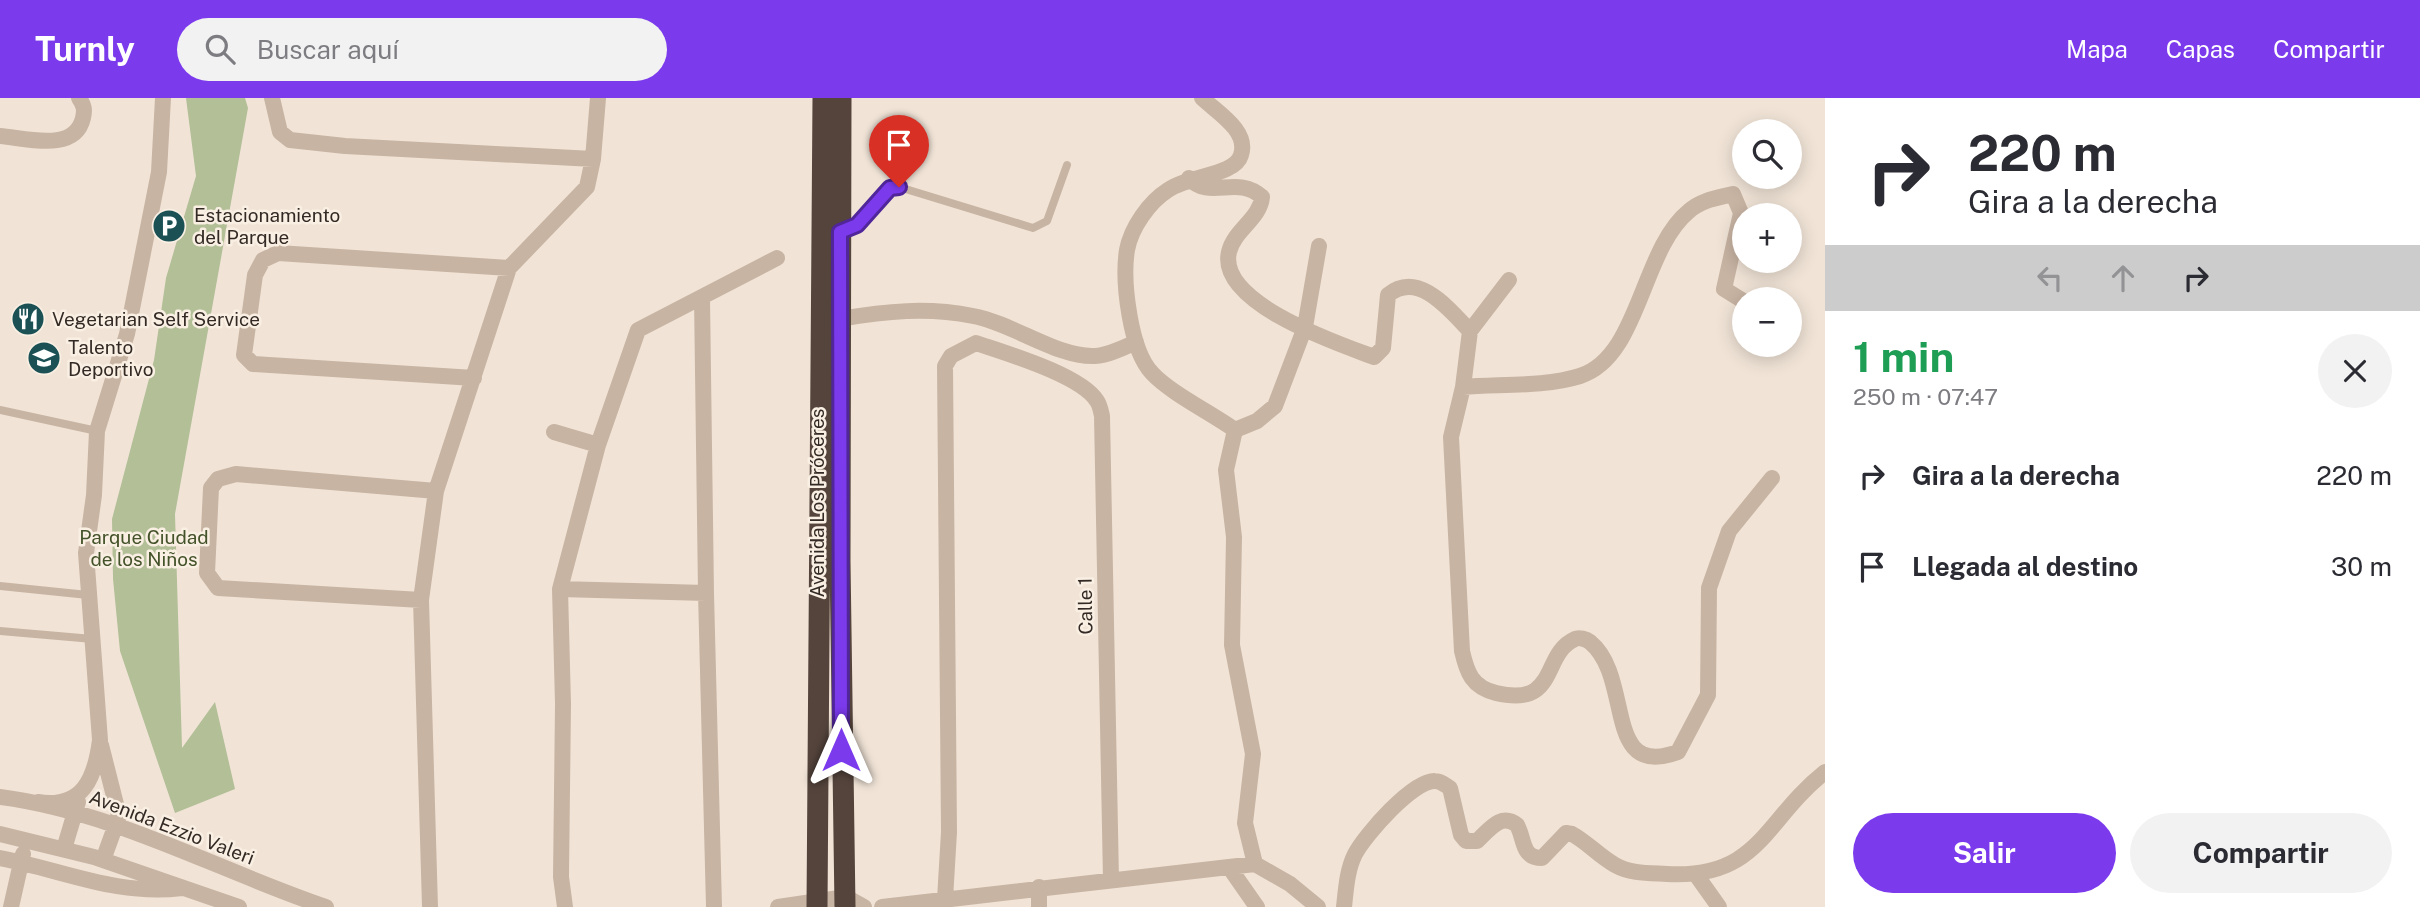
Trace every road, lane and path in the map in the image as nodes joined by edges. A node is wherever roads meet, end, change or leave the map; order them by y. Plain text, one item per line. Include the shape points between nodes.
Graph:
1 (79, 98) edge
2 (163, 98) edge
3 (272, 98) edge
4 (598, 98) edge
5 (823, 98) edge
6 (842, 98) edge
7 (1202, 98) edge
8 (0, 136) edge
9 (593, 159) junction
10 (1067, 165) dead end
11 (1189, 178) junction
12 (840, 232) junction
13 (1319, 246) dead end
14 (777, 258) dead end
15 (509, 268) junction
16 (1509, 280) dead end
17 (1732, 294) edge
18 (702, 298) junction
19 (840, 319) junction
20 (1305, 327) junction
21 (1470, 331) junction
22 (1136, 342) junction
23 (474, 378) junction
24 (1463, 387) junction
25 (0, 410) edge
26 (1235, 430) junction
27 (97, 431) junction
28 (554, 432) dead end
29 (598, 445) junction
30 (1772, 478) dead end
31 (436, 491) junction
32 (0, 586) edge
33 (559, 589) junction
34 (706, 593) junction
35 (88, 595) junction
36 (421, 600) junction
37 (0, 631) edge
38 (93, 639) junction
39 (100, 740) junction
40 (1825, 772) edge
41 (82, 790) junction
42 (0, 797) edge
43 (38, 802) junction
44 (75, 813) junction
45 (116, 824) junction
46 (0, 834) edge
47 (27, 838) junction
48 (64, 849) junction
49 (0, 858) edge
50 (103, 860) junction
51 (22, 862) junction
52 (1255, 864) junction
53 (1229, 867) junction
54 (1697, 876) junction
55 (1111, 880) junction
56 (188, 887) junction
57 (1039, 887) junction
58 (946, 899) junction
59 (818, 904) edge
60 (851, 904) edge
61 (11, 907) edge
62 (239, 907) edge
63 (326, 907) edge
64 (430, 907) edge
65 (565, 907) edge
66 (714, 907) edge
67 (778, 907) edge
68 (882, 907) edge
69 (1039, 907) edge
70 (1257, 907) edge
71 (1318, 907) edge
72 (1344, 907) edge
73 (1719, 907) edge

1 - 8 street via 84,113 81,127 72,137
2 - 27 street via 159,172 127,334
3 - 9 street via 279,132 290,140
4 - 9 street
5 - 59 highway, Avenida Los Próceres
6 - 12 highway, Avenida Los Próceres
7 - 11 street via 1241,135 1244,147 1229,171
9 - 15 street via 587,187
10 - 12 lane via 1047,221 1033,228 899,187 890,188 857,225
11 - 20 street via 1203,188 1248,187 1262,197 1261,206 1239,232 1229,253 1230,267 1243,289 1268,312
11 - 22 street via 1151,205 1127,249
12 - 19 highway, Avenida Los Próceres
13 - 20 street
14 - 18 street
15 - 23 street
15 - 23 street via 278,253 263,260 255,275 244,355 253,364
16 - 21 street
17 - 24 street via 1724,289 1741,213 1733,194 1705,201 1689,211 1666,236 1620,343 1600,364 1582,376
18 - 29 street via 638,330
18 - 34 street
19 - 22 street via 911,309 950,312 999,323 1080,355 1096,356
19 - 60 highway, Avenida Los Próceres via 842,858
20 - 21 street via 1374,357 1383,348 1388,295 1399,286 1413,286 1447,306
20 - 26 street via 1275,406 1257,421
21 - 24 street
22 - 26 street via 1151,373
23 - 31 street
24 - 30 street via 1451,437 1462,652 1468,677 1478,687 1517,697 1535,691 1574,639 1590,642 1617,689 1631,748 1642,756 1678,752 1708,695 1709,588 1729,531
25 - 27 lane
26 - 52 street via 1226,470 1234,537 1232,645 1253,754 1245,823
27 - 35 street via 86,553
28 - 29 street
29 - 33 street
31 - 36 street
31 - 36 street via 236,474 218,479 211,488 206,573 218,588
32 - 35 lane
33 - 34 street
33 - 65 street
34 - 66 street
35 - 38 street
36 - 64 street
37 - 38 lane
38 - 39 street
39 - 41 street via 95,770
39 - 45 street via 117,801
40 - 54 street via 1802,790 1752,851
41 - 43 street via 56,805
41 - 44 street
42 - 43 street, Avenida Ezzio Valeri
43 - 44 street, Avenida Ezzio Valeri
44 - 45 street, Avenida Ezzio Valeri
44 - 48 street
45 - 50 street
45 - 63 street, Avenida Ezzio Valeri
46 - 47 street
47 - 48 street
47 - 51 street
48 - 50 street
49 - 51 street
50 - 56 street
51 - 56 street via 100,885 161,891
51 - 61 street
52 - 53 street
52 - 71 street
53 - 55 street
53 - 70 street
54 - 72 street via 1635,873 1566,833 1542,858 1535,858 1525,850 1517,825 1508,819 1473,844 1461,835 1450,788 1435,781 1395,807 1364,839 1348,874
54 - 73 street
55 - 57 street
55 - 58 street, Calle 1 via 1102,416 1098,402 1086,389 1038,365 975,343 950,356 945,366
56 - 62 street
57 - 58 street
57 - 69 street
58 - 68 street
59 - 60 street
59 - 67 street

